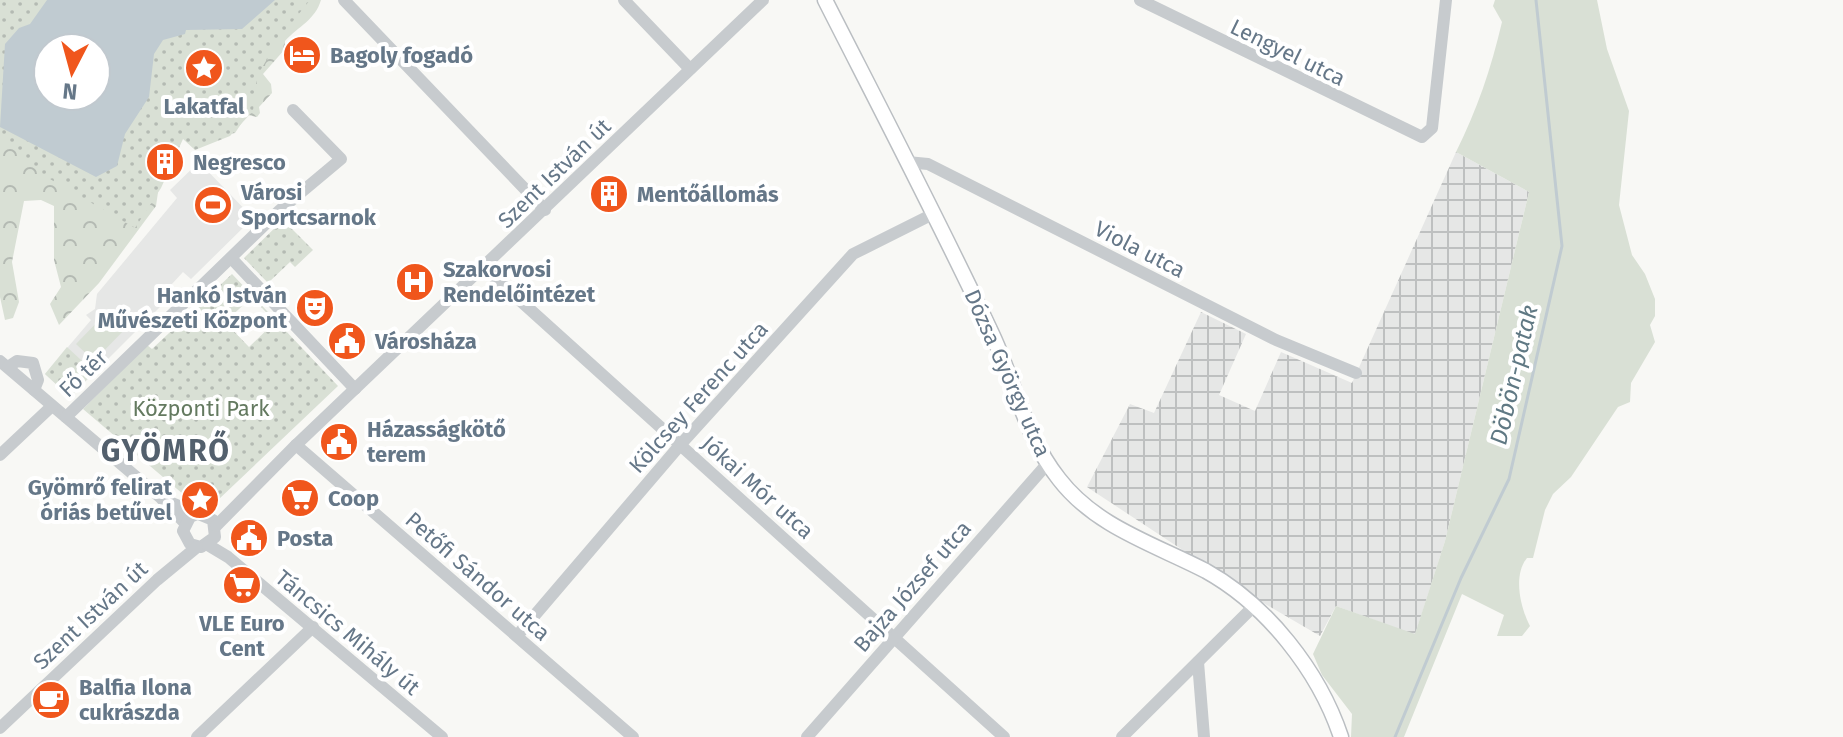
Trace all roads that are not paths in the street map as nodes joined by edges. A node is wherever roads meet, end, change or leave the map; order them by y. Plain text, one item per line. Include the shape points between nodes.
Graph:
1 (344, 0) edge
2 (624, 0) edge
3 (763, 0) edge
4 (825, 0) edge
5 (1140, 0) edge
6 (1446, 0) edge
7 (690, 69) junction
8 (293, 110) dead end
9 (907, 162) junction
10 (545, 210) junction
11 (933, 214) junction
12 (231, 258) junction
13 (484, 268) junction
14 (4, 364) edge
15 (1356, 373) dead end
16 (355, 389) junction
17 (34, 390) junction
18 (52, 406) junction
19 (66, 417) junction
20 (681, 444) junction
21 (296, 445) junction
22 (0, 455) edge
23 (1048, 463) junction
24 (161, 498) junction
25 (185, 523) junction
26 (207, 531) junction
27 (185, 539) junction
28 (174, 565) junction
29 (1254, 606) junction
30 (313, 627) junction
31 (517, 636) junction
32 (894, 637) junction
33 (1198, 662) junction
34 (0, 728) edge
35 (9, 737) edge
36 (197, 737) edge
37 (442, 737) edge
38 (633, 737) edge
39 (807, 737) edge
40 (1004, 737) edge
41 (1122, 737) edge
42 (1204, 737) edge
43 (1341, 737) edge

1 - 10 street
2 - 7 street
3 - 7 street, Szent István út
4 - 9 main road, Dózsa György utca
5 - 6 street, Lengyel utca via 1420,137 1432,128
7 - 10 street, Szent István út
8 - 12 street, Fő tér via 341,159
9 - 11 main road, Dózsa György utca
9 - 15 street, Viola utca via 928,164 1276,340
10 - 13 street, Szent István út
11 - 20 street, Kölcsey Ferenc utca via 853,254
11 - 23 main road, Dózsa György utca
12 - 16 street
12 - 19 street, Fő tér
13 - 16 street, Szent István út
13 - 20 street, Jókai Mór utca
14 - 17 street, Táncsics Mihály út
14 - 17 street via 33,363 38,380
16 - 21 street, Szent István út
17 - 18 street, Táncsics Mihály út
18 - 19 street, Táncsics Mihály út
18 - 22 street
19 - 24 street, Táncsics Mihály út
20 - 31 street, Kölcsey Ferenc utca
20 - 32 street, Jókai Mór utca
21 - 26 street, Szent István út
21 - 31 street, Petőfi Sándor utca
23 - 29 main road, Dózsa György utca via 1090,511 1208,572
23 - 32 street, Bajza József utca
24 - 25 street, Táncsics Mihály út
24 - 26 street, Táncsics Mihály út
25 - 26 street
25 - 27 street
26 - 27 street
26 - 28 street, Szent István út
26 - 30 street, Táncsics Mihály út via 228,557
27 - 28 street, Szent István út
28 - 34 street, Szent István út
29 - 33 street
29 - 43 main road, Dózsa György utca via 1309,672
30 - 36 street
30 - 37 street, Táncsics Mihály út
31 - 38 street, Petőfi Sándor utca
32 - 39 street, Bajza József utca
32 - 40 street, Jókai Mór utca
33 - 41 street
33 - 42 street
34 - 35 street

